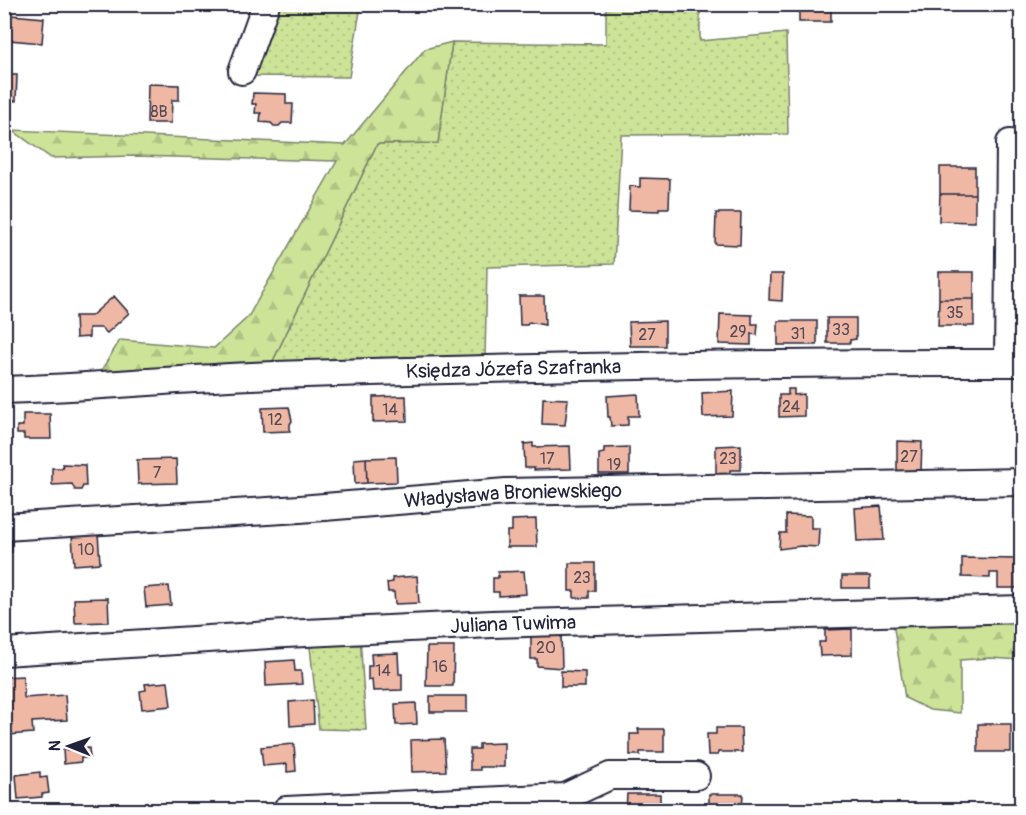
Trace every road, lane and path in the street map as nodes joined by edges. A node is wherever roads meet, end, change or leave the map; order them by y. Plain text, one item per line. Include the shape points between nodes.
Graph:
1 (266, 4) edge
2 (242, 71) dead end
3 (1010, 143) dead end
4 (1015, 363) edge
5 (4, 390) edge
6 (1022, 482) edge
7 (4, 527) edge
8 (1022, 609) edge
9 (4, 652) edge
10 (696, 776) dead end
11 (285, 810) edge

1 - 2 street
3 - 4 street
4 - 5 street, Księdza Józefa Szafranka via 618,366 272,375
6 - 7 street, Władysława Broniewskiego via 506,492
8 - 9 street, Juliana Tuwima via 492,624
10 - 11 street via 610,776 565,797

